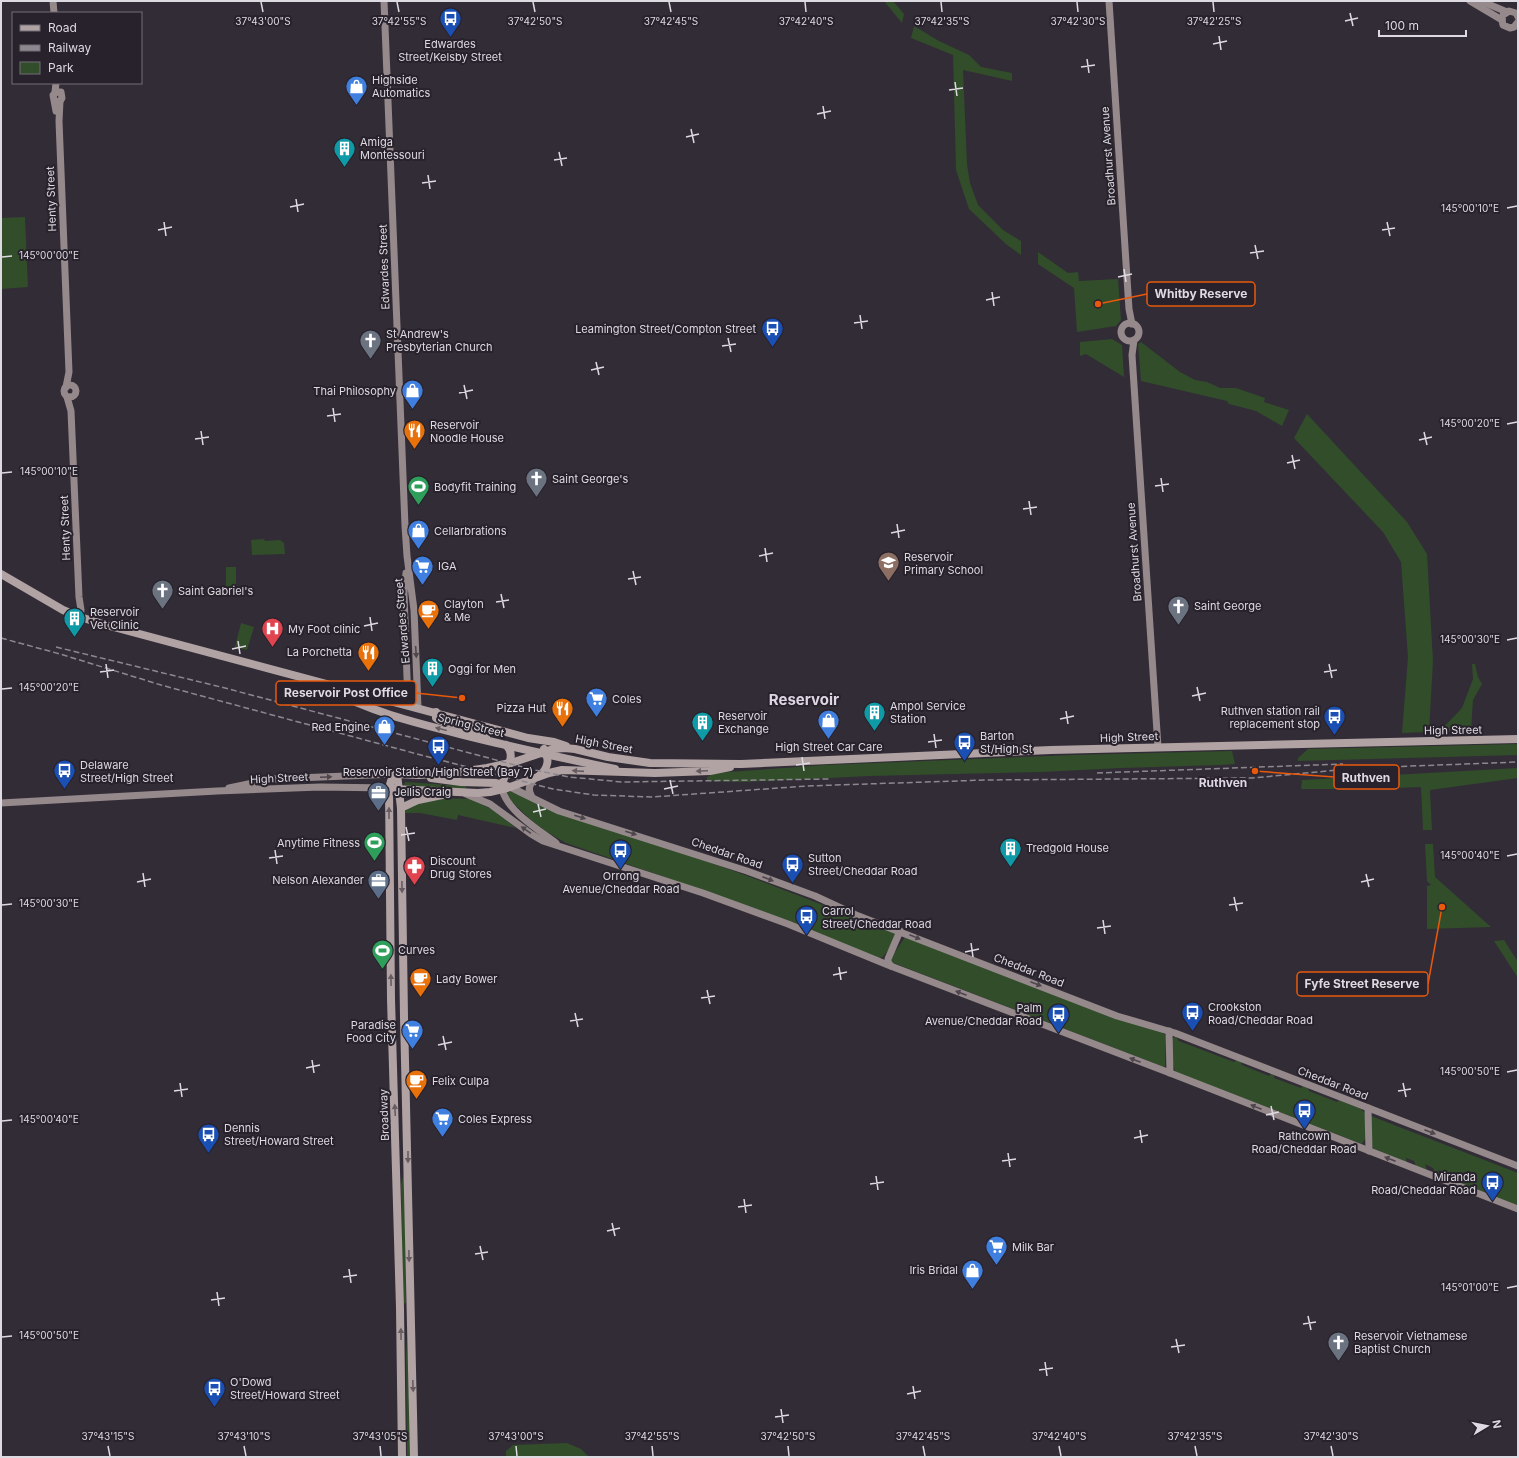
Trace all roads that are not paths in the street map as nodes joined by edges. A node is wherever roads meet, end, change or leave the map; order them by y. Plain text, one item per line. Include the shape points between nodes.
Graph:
1 (53, 1) edge
2 (384, 1) edge
3 (1109, 1) edge
4 (1470, 1) edge
5 (1481, 1) edge
6 (54, 12) edge
7 (1507, 12) junction
8 (1518, 17) edge
9 (1502, 20) junction
10 (1517, 26) edge
11 (57, 84) edge
12 (1129, 324) junction
13 (1130, 340) junction
14 (69, 372) junction
15 (66, 387) junction
16 (74, 387) junction
17 (70, 396) junction
18 (407, 556) junction
19 (1, 574) edge
20 (76, 616) junction
21 (313, 680) junction
22 (346, 689) junction
23 (346, 698) junction
24 (408, 705) junction
25 (418, 708) junction
26 (436, 712) junction
27 (413, 722) junction
28 (531, 738) junction
29 (1518, 739) edge
30 (493, 742) junction
31 (506, 745) junction
32 (1158, 747) junction
33 (575, 749) junction
34 (545, 753) junction
35 (509, 764) junction
36 (741, 764) junction
37 (631, 772) junction
38 (396, 774) junction
39 (419, 775) junction
40 (536, 778) junction
41 (264, 780) junction
42 (505, 787) junction
43 (389, 788) junction
44 (399, 789) junction
45 (264, 790) junction
46 (217, 791) junction
47 (458, 792) junction
48 (532, 798) junction
49 (1, 802) edge
50 (401, 808) junction
51 (561, 846) junction
52 (402, 863) junction
53 (390, 864) junction
54 (900, 931) junction
55 (892, 966) junction
56 (391, 999) junction
57 (404, 999) junction
58 (392, 1008) junction
59 (404, 1008) junction
60 (1169, 1031) junction
61 (1170, 1073) junction
62 (1368, 1108) junction
63 (395, 1134) junction
64 (408, 1134) junction
65 (1368, 1151) junction
66 (1518, 1166) edge
67 (1518, 1209) edge
68 (411, 1304) junction
69 (400, 1308) junction
70 (402, 1457) edge
71 (414, 1457) edge

1 - 6 main road
2 - 18 main road, Edwardes Street
3 - 12 main road, Broadhurst Avenue
4 - 9 main road
5 - 7 main road
7 - 8 main road via 1514,12
7 - 9 main road
9 - 10 main road via 1505,26 1510,28
11 - 14 main road, Henty Street via 58,92 52,95 52,98 57,101
12 - 13 main road via 1122,328 1121,333 1122,337
12 - 13 main road via 1136,326 1138,332 1136,338
13 - 32 main road, Broadhurst Avenue
14 - 15 main road, Henty Street
14 - 16 main road, Henty Street
15 - 16 main road
15 - 17 main road via 64,392
16 - 17 main road via 76,391
17 - 20 main road, Henty Street via 79,597
18 - 24 main road, Edwardes Street via 404,593
18 -> 25 main road, Edwardes Street via 414,610
19 - 20 main road, Spring Street
20 - 21 main road, Spring Street
21 - 22 main road, Spring Street
21 - 23 main road, Spring Street
22 - 23 main road
22 - 24 main road, Spring Street
23 - 27 main road, Spring Street
24 - 25 main road, Spring Street
24 - 27 main road
25 - 26 main road, Spring Street
25 - 27 main road
26 - 28 main road, Spring Street
26 - 30 main road via 436,718 439,720 471,730
30 -> 27 main road, Spring Street
28 - 33 main road, Spring Street
28 - 34 main road via 542,746
29 - 32 main road, High Street
30 - 31 main road, Spring Street
31 - 34 main road, Spring Street
31 - 35 main road via 511,754
32 - 36 main road, High Street
33 - 34 main road, High Street via 561,748
33 - 36 main road, High Street via 650,763
34 - 35 main road, High Street
34 - 37 main road, Spring Street
34 - 40 main road via 548,760 546,767
35 - 39 main road, High Street via 466,772
35 - 42 main road
36 -> 37 main road, High Street via 710,771
37 -> 40 main road, High Street via 562,770
38 - 39 main road, High Street
41 -> 38 main road, High Street
38 - 43 main road, Broadway
38 - 44 main road, Broadway
39 - 42 main road, High Street
40 - 42 main road, High Street
40 - 48 main road via 529,787
41 - 45 main road
41 - 46 main road, High Street
42 - 47 main road, High Street via 485,793
42 - 48 main road, Cheddar Road
42 - 51 main road via 506,800 516,811
43 - 44 main road, High Street
43 - 45 main road, High Street via 320,787
53 -> 43 main road, Broadway
44 - 47 main road, High Street
44 - 50 main road, Broadway
45 - 46 main road, High Street
46 - 49 main road, High Street
47 - 50 main road via 421,799
51 -> 47 main road via 543,841 531,834 483,800
48 -> 54 main road, Cheddar Road via 559,810 747,871
50 - 52 main road, Broadway
51 - 55 main road via 703,893
52 - 53 main road
52 -> 57 main road, Broadway
56 -> 53 main road, Broadway
54 - 55 main road via 888,959
54 -> 60 main road, Cheddar Road via 1117,1016
61 -> 55 main road
56 - 57 main road
56 - 58 main road, Broadway
57 - 59 main road, Broadway
58 - 59 main road
63 -> 58 main road, Broadway
59 - 64 main road, Broadway
60 - 61 main road
60 - 62 main road, Cheddar Road
65 -> 61 main road
62 - 65 main road
62 -> 66 main road, Cheddar Road
63 - 64 main road
63 - 69 main road, Broadway
64 -> 68 main road, Broadway
67 -> 65 main road
68 - 69 main road
68 -> 71 main road, Broadway
70 -> 69 main road, Broadway

